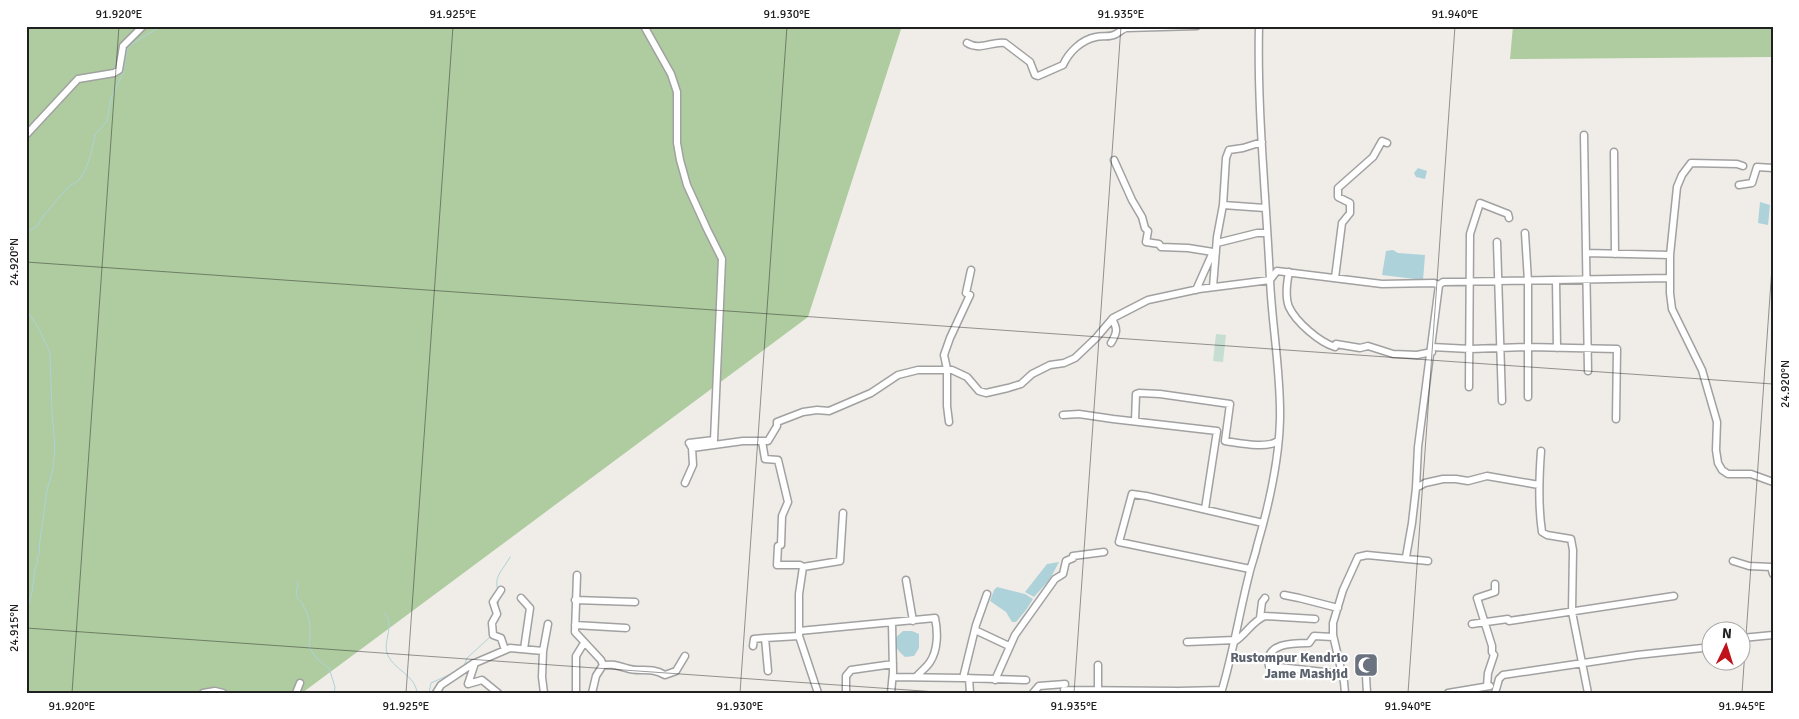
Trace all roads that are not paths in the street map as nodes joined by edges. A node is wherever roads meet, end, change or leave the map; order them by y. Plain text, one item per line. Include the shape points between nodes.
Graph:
1 (143, 26) edge
2 (644, 26) edge
3 (1150, 26) edge
4 (1178, 26) edge
5 (1196, 26) edge
6 (1259, 26) edge
7 (968, 43) dead end
8 (26, 135) edge
9 (1584, 135) dead end
10 (1262, 142) junction
11 (1387, 143) dead end
12 (1614, 152) dead end
13 (1114, 160) dead end
14 (1743, 166) dead end
15 (1773, 168) edge
16 (1739, 185) dead end
17 (1223, 205) junction
18 (1265, 208) junction
19 (1509, 218) dead end
20 (1267, 233) junction
21 (1525, 233) dead end
22 (1497, 242) dead end
23 (1217, 243) junction
24 (1215, 252) junction
25 (1586, 253) junction
26 (1615, 254) junction
27 (1670, 254) junction
28 (971, 270) dead end
29 (1289, 272) junction
30 (1335, 278) junction
31 (1670, 278) junction
32 (1270, 280) junction
33 (1556, 280) junction
34 (1586, 280) junction
35 (1498, 281) junction
36 (1528, 281) junction
37 (1470, 282) junction
38 (1439, 285) junction
39 (1213, 287) junction
40 (1196, 290) junction
41 (1112, 319) junction
42 (1111, 344) dead end
43 (1528, 347) junction
44 (1556, 348) junction
45 (1587, 348) junction
46 (1499, 349) junction
47 (1432, 350) junction
48 (1470, 350) junction
49 (947, 370) junction
50 (1588, 371) dead end
51 (1469, 387) dead end
52 (1528, 397) dead end
53 (1502, 401) dead end
54 (1063, 415) dead end
55 (1616, 419) dead end
56 (1135, 421) junction
57 (949, 422) dead end
58 (762, 441) junction
59 (1278, 441) junction
60 (692, 448) junction
61 (1541, 451) dead end
62 (1773, 482) edge
63 (685, 483) dead end
64 (1539, 485) junction
65 (1416, 488) junction
66 (1205, 509) junction
67 (843, 513) dead end
68 (1263, 523) junction
69 (1104, 552) dead end
70 (1406, 557) junction
71 (1428, 560) dead end
72 (1733, 561) dead end
73 (803, 567) junction
74 (1250, 569) junction
75 (1773, 574) edge
76 (577, 575) dead end
77 (906, 580) dead end
78 (1494, 584) dead end
79 (501, 590) dead end
80 (987, 594) dead end
81 (1284, 595) dead end
82 (1674, 596) dead end
83 (521, 598) dead end
84 (1266, 598) dead end
85 (575, 600) junction
86 (635, 602) dead end
87 (1338, 608) junction
88 (1572, 612) junction
89 (1260, 618) junction
90 (1315, 618) dead end
91 (913, 621) junction
92 (892, 623) junction
93 (1484, 623) junction
94 (548, 624) dead end
95 (1472, 624) dead end
96 (574, 625) junction
97 (626, 628) dead end
98 (975, 630) junction
99 (799, 633) junction
100 (1773, 635) edge
101 (1333, 637) junction
102 (1752, 637) edge
103 (765, 638) junction
104 (1234, 641) junction
105 (1188, 642) dead end
106 (584, 643) junction
107 (752, 646) dead end
108 (1009, 646) junction
109 (1702, 648) edge
110 (524, 649) junction
111 (505, 650) junction
112 (543, 651) junction
113 (685, 656) dead end
114 (475, 663) junction
115 (1582, 663) junction
116 (893, 664) junction
117 (603, 665) junction
118 (1098, 666) dead end
119 (1369, 669) dead end
120 (768, 672) dead end
121 (1342, 674) junction
122 (893, 677) junction
123 (916, 677) junction
124 (966, 678) junction
125 (995, 680) junction
126 (1026, 680) dead end
127 (300, 683) dead end
128 (1064, 686) edge
129 (1487, 686) junction
130 (1496, 689) edge
131 (1221, 691) edge
132 (1098, 692) edge
133 (1177, 692) edge
134 (203, 693) edge
135 (224, 693) edge
136 (296, 693) edge
137 (436, 693) edge
138 (498, 693) edge
139 (544, 693) edge
140 (576, 693) edge
141 (592, 693) edge
142 (818, 693) edge
143 (846, 693) edge
144 (891, 693) edge
145 (970, 693) edge
146 (1033, 693) edge
147 (1345, 693) edge
148 (1367, 693) edge
149 (1448, 693) edge
150 (1588, 693) edge

1 - 8 street via 123,46 119,70 78,79
2 - 60 street via 671,74 677,92 680,160 687,185 722,258 714,440 690,443
3 - 4 street
3 - 7 street via 1126,28 1116,34 1096,37 1072,50 1063,65 1038,76 1030,62 1005,43 981,47
4 - 5 street
6 - 10 street
9 - 25 street
10 - 17 street via 1229,150
10 - 18 street
11 - 30 street via 1382,142 1373,157 1338,188 1338,197 1350,203 1350,213 1342,223
12 - 26 street
13 - 24 street via 1148,231 1146,242 1161,247
14 - 27 street via 1694,162 1689,165 1677,187
15 - 16 street via 1757,167 1752,183
17 - 18 street
17 - 23 street
18 - 20 street
19 - 37 street via 1508,214 1480,203 1470,234
20 - 23 street
20 - 32 street
21 - 36 street
22 - 35 street
23 - 24 street
24 - 39 street
24 - 40 street
25 - 26 street
25 - 34 street
26 - 27 street
27 - 31 street
28 - 49 street via 966,286 966,293 970,295 944,355
29 - 30 street
29 - 32 street via 1277,271
29 - 47 street via 1289,306 1318,340 1335,347 1336,344 1368,346 1393,354 1417,356
30 - 38 street via 1382,284
31 - 34 street
31 - 62 street via 1672,309 1702,370 1717,422 1718,463 1728,474 1752,474
32 - 39 street
32 - 59 street via 1278,376
33 - 34 street
33 - 36 street
33 - 44 street
34 - 45 street
35 - 36 street
35 - 37 street
35 - 46 street
36 - 43 street
37 - 38 street via 1442,282
37 - 48 street
38 - 47 street
39 - 40 street
40 - 41 street via 1148,300
41 - 42 street via 1117,332
41 - 49 street via 1075,358 1042,369 1022,384 986,393 979,391 967,377
43 - 44 street
43 - 46 street
43 - 52 street
44 - 45 street
45 - 50 street
45 - 55 street via 1617,349
46 - 48 street
46 - 53 street
47 - 48 street
47 - 65 street via 1418,447
48 - 51 street
49 - 57 street
49 - 58 street via 918,370 898,375 843,406 829,411 803,412 777,422 768,441
54 - 56 street
56 - 59 street via 1136,394 1160,394 1230,404 1225,442 1263,445
56 - 66 street via 1217,431
58 - 60 street
58 - 73 street via 765,459 778,460 788,502 782,516 777,565
59 - 68 street
60 - 63 street via 693,465
61 - 64 street
64 - 65 street via 1487,476 1468,481 1443,479
64 - 88 street via 1542,532 1571,539
65 - 70 street
66 - 68 street
66 - 74 street via 1132,494 1119,542
67 - 73 street via 840,561
68 - 74 street
69 - 108 street via 1073,556 1066,561 1063,574 1046,590
70 - 71 street
70 - 87 street via 1358,557
72 - 75 street via 1771,567
73 - 99 street
74 - 104 street
76 - 85 street
77 - 91 street
78 - 93 street via 1495,592 1477,598
79 - 111 street via 493,602 496,614 492,624 493,635 501,638
80 - 98 street
81 - 87 street
82 - 88 street
83 - 110 street via 530,608
84 - 89 street via 1262,602
85 - 86 street
85 - 96 street
87 - 101 street
88 - 93 street
88 - 115 street
89 - 90 street
89 - 104 street
91 - 92 street
91 - 123 street via 935,618 937,628 930,662
92 - 99 street
92 - 116 street
93 - 95 street
93 - 129 street via 1494,655
94 - 112 street
96 - 97 street
96 - 106 street via 574,632
98 - 108 street
98 - 124 street
99 - 103 street
99 - 142 street
100 - 102 street
101 - 121 street
101 - 121 street via 1314,636 1309,643 1281,645 1268,656 1270,666
103 - 107 street via 754,639
103 - 120 street
104 - 105 street
104 - 131 street
106 - 117 street
106 - 140 street via 576,656
108 - 125 street
109 - 115 street
110 - 111 street
110 - 112 street
111 - 114 street
112 - 139 street
113 - 117 street via 676,671 665,674 656,670 627,669 617,664
114 - 137 street via 441,685
114 - 138 street via 468,684 482,680
115 - 130 street via 1503,675
115 - 150 street
116 - 122 street
116 - 143 street via 851,670 846,676
117 - 141 street
118 - 132 street
119 - 148 street
121 - 147 street
122 - 123 street
122 - 144 street
123 - 124 street
124 - 125 street
124 - 145 street
125 - 126 street
127 - 136 street
128 - 132 street
128 - 146 street via 1039,686
129 - 130 street
129 - 149 street
131 - 133 street
132 - 133 street
134 - 135 street

